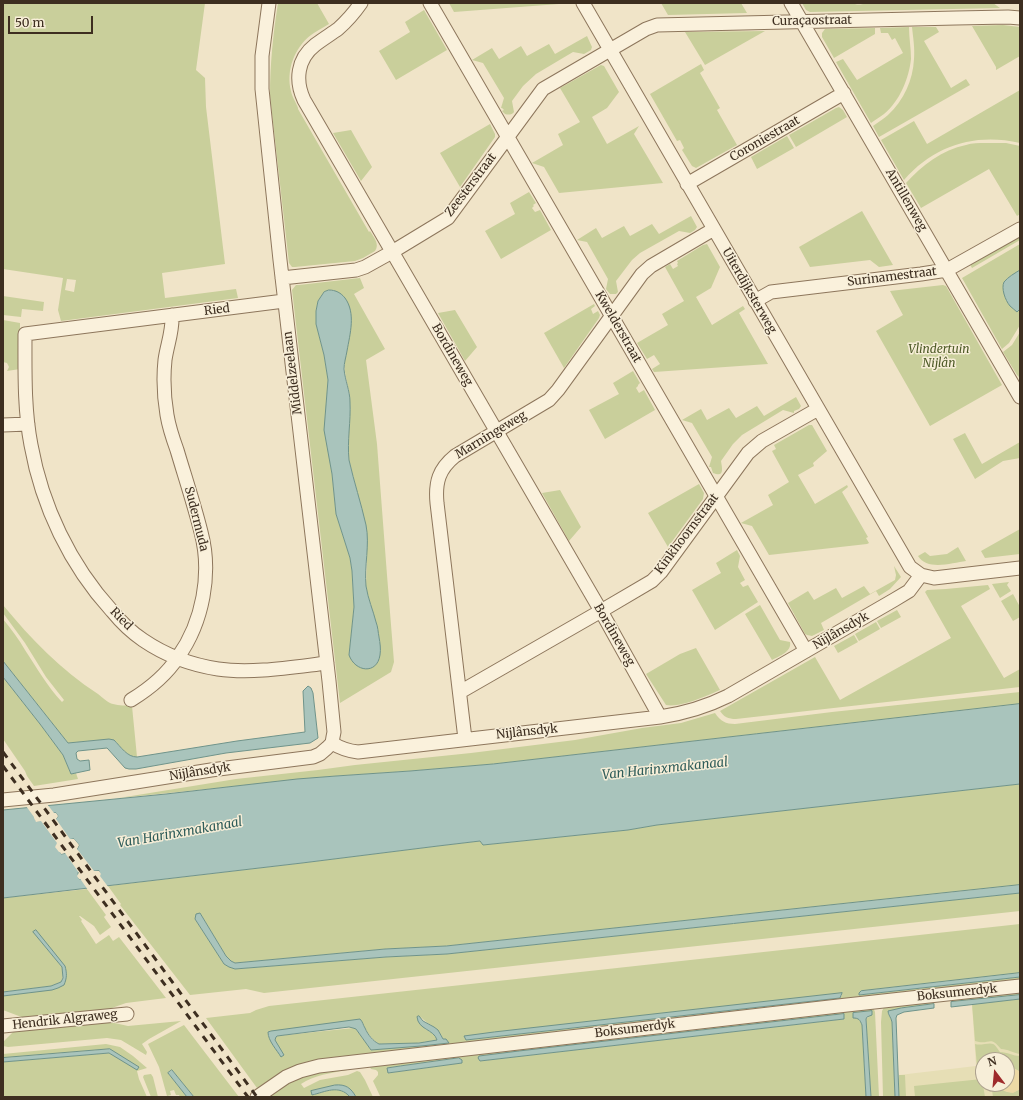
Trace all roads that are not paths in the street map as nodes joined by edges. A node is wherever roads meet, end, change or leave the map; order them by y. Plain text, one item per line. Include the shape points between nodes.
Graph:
1 (270, 3) edge
2 (361, 3) edge
3 (430, 3) edge
4 (582, 3) edge
5 (791, 3) edge
6 (1020, 18) edge
7 (802, 21) junction
8 (609, 50) junction
9 (844, 93) junction
10 (507, 136) junction
11 (687, 184) junction
12 (1020, 229) edge
13 (714, 230) junction
14 (392, 252) junction
15 (947, 270) junction
16 (282, 278) junction
17 (284, 301) junction
18 (755, 301) junction
19 (172, 316) junction
20 (612, 316) junction
21 (1019, 391) edge
22 (818, 409) junction
23 (28, 424) junction
24 (3, 425) edge
25 (496, 431) junction
26 (716, 496) junction
27 (1020, 568) edge
28 (921, 575) junction
29 (601, 611) junction
30 (806, 652) junction
31 (178, 658) junction
32 (327, 663) junction
33 (460, 692) junction
34 (131, 700) dead end
35 (660, 717) junction
36 (464, 739) junction
37 (332, 743) junction
38 (3, 800) edge
39 (1020, 986) edge
40 (128, 1014) dead end
41 (3, 1026) edge
42 (257, 1097) edge

1 - 16 street, Middelzeelaan via 262,56 262,89
2 - 14 street, Bordineweg via 344,24 305,54 300,64 299,84 304,100
3 - 10 street, Kwelderstraat
4 - 8 street, Uiterdijksterweg
5 - 7 street, Antillenweg
6 - 7 street, Curaçaostraat
7 - 8 street, Curaçaostraat via 657,25
7 - 9 street, Antillenweg
8 - 10 street, Zeesterstraat via 543,89
8 - 11 street, Uiterdijksterweg
9 - 11 street, Coroniestraat
9 - 15 street, Antillenweg
10 - 14 street, Zeesterstraat via 448,218
10 - 20 street, Kwelderstraat
11 - 13 street, Uiterdijksterweg
12 - 15 street, Surinamestraat
13 - 18 street, Uiterdijksterweg
13 - 20 street, Marningeweg via 651,266 642,274
14 - 16 street, Zeesterstraat via 356,270
14 - 25 street, Bordineweg
15 - 18 street, Surinamestraat via 771,292
15 - 21 street, Antillenweg
16 - 17 street, Middelzeelaan
17 - 19 street, Ried
17 - 32 street, Middelzeelaan
18 - 22 street, Uiterdijksterweg
19 - 23 street, Ried via 24,334
19 - 31 street, Sudermuda via 165,360 166,405 202,533 206,572 197,619
20 - 25 street, Marningeweg via 549,400
20 - 26 street, Kwelderstraat
22 - 26 street, Kinkhoornstraat via 762,441 747,455
22 - 28 street, Uiterdijksterweg via 906,561
23 - 24 street
23 - 31 street, Ried via 34,462 55,524 88,582 125,625 152,646
25 - 29 street, Bordineweg
25 - 33 street, Marningeweg via 449,460 441,472 436,487
26 - 29 street, Kinkhoornstraat via 652,581
26 - 30 street, Kwelderstraat
27 - 28 street via 934,578
28 - 30 street, Nijlânsdyk via 902,596
29 - 33 street, Kinkhoornstraat
29 - 35 street, Bordineweg
30 - 35 street, Nijlânsdyk via 714,704 690,712
31 - 32 street, Ried via 202,666 234,671
31 - 34 street, Sudermuda via 161,676
32 - 37 street, Middelzeelaan via 334,732
33 - 36 street, Marningeweg
35 - 36 street, Nijlânsdyk
36 - 37 street, Nijlânsdyk via 358,752 341,749
37 - 38 street, Nijlânsdyk via 313,757 54,795
39 - 42 street, Boksumerdyk via 318,1066 286,1077
40 - 41 street, Hendrik Algraweg

